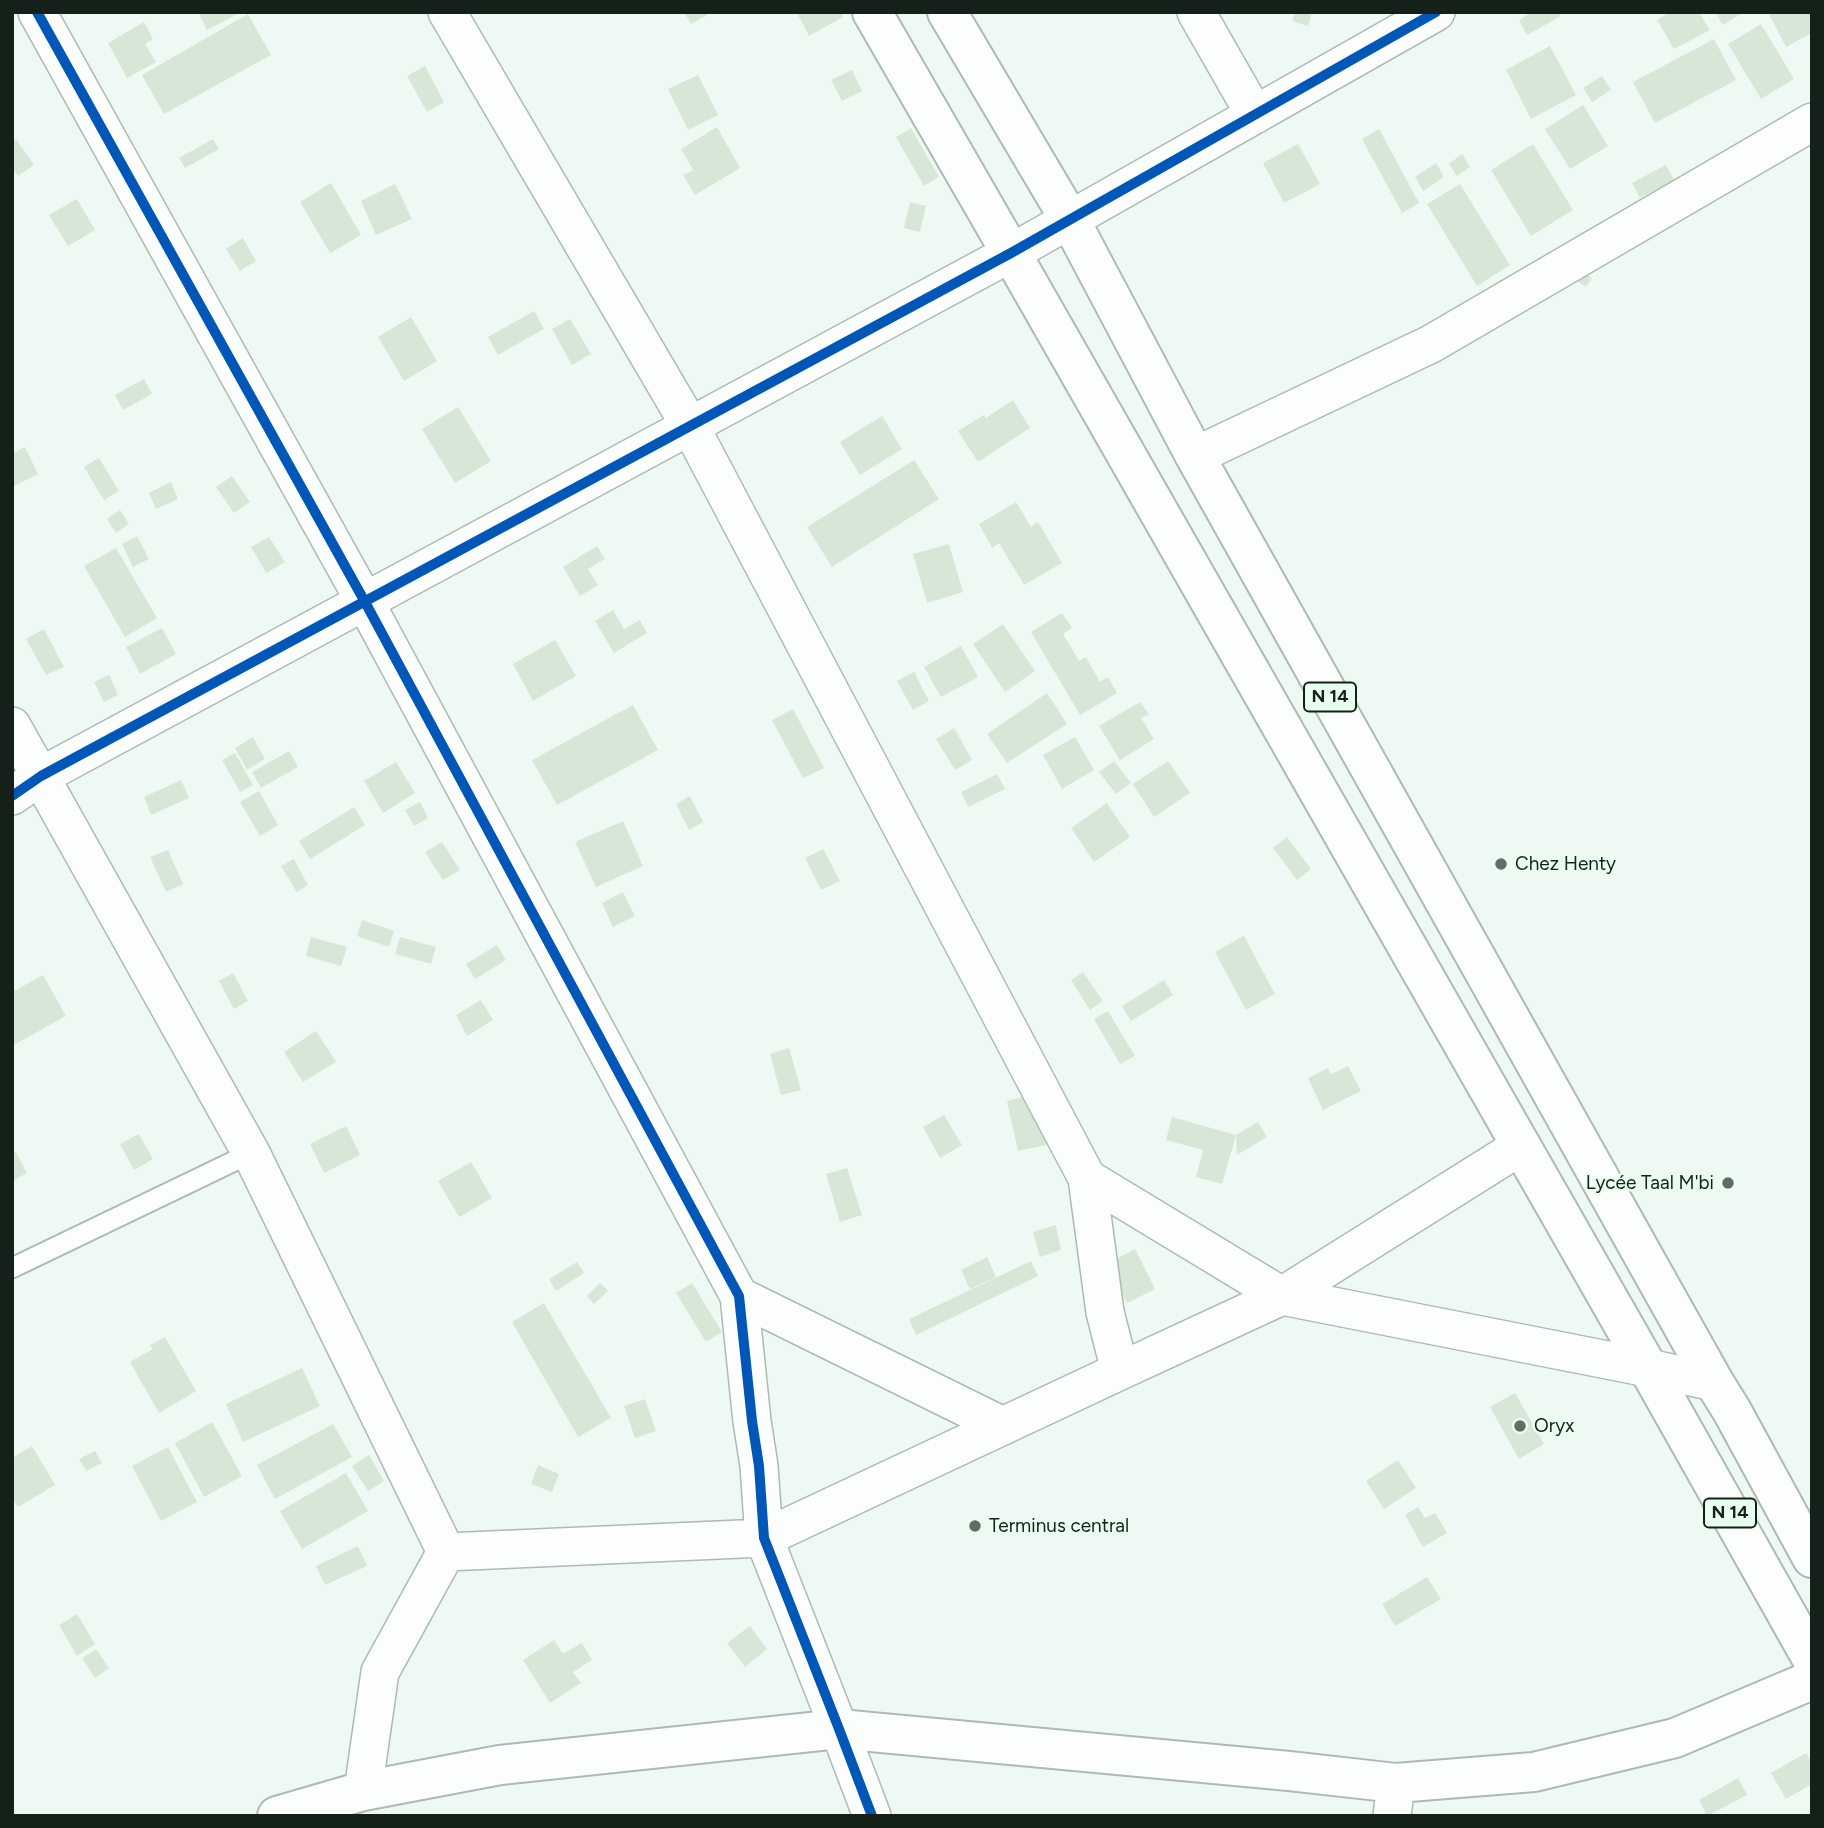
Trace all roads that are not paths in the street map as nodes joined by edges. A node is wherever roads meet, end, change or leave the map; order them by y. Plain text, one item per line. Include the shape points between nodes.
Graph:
1 (37, 12) edge
2 (447, 12) edge
3 (872, 12) edge
4 (947, 12) edge
5 (1196, 12) edge
6 (1436, 12) edge
7 (1255, 115) junction
8 (1812, 122) edge
9 (1070, 220) junction
10 (1012, 253) junction
11 (690, 426) junction
12 (1195, 456) junction
13 (365, 602) junction
14 (12, 726) edge
15 (27, 786) edge
16 (1521, 1146) junction
17 (251, 1153) junction
18 (1087, 1178) junction
19 (12, 1268) edge
20 (739, 1296) junction
21 (1282, 1296) junction
22 (1648, 1368) junction
23 (1120, 1371) junction
24 (1714, 1382) junction
25 (1003, 1426) junction
26 (764, 1538) junction
27 (446, 1552) junction
28 (1812, 1558) edge
29 (1812, 1659) edge
30 (1812, 1680) edge
31 (839, 1729) junction
32 (363, 1791) junction
33 (1394, 1799) edge
34 (277, 1816) edge
35 (872, 1816) edge

1 - 13 street
2 - 11 street
3 - 10 main road, N 14
4 - 9 main road, N 14
5 - 7 street
6 - 7 street
7 - 9 street
8 - 12 street via 1431,344
9 - 10 street
9 - 12 main road, N 14
10 - 11 street
10 - 16 main road, N 14
11 - 13 street
11 - 18 street
12 - 24 main road, N 14
13 - 15 street
13 - 20 street
14 - 15 street
15 - 17 street
16 - 21 street
16 - 22 main road, N 14
17 - 19 lane
17 - 27 street
18 - 21 street
18 - 23 street via 1105,1312
20 - 25 street
20 - 26 street
21 - 22 street
21 - 23 street
22 - 24 street
22 - 29 main road, N 14
23 - 25 street
24 - 28 main road, N 14
25 - 26 street
26 - 27 street
26 - 31 street
27 - 32 street via 380,1672
30 - 33 main road via 1675,1738
31 - 32 main road via 500,1765
31 - 33 main road via 1289,1771
31 - 35 street
32 - 34 main road

